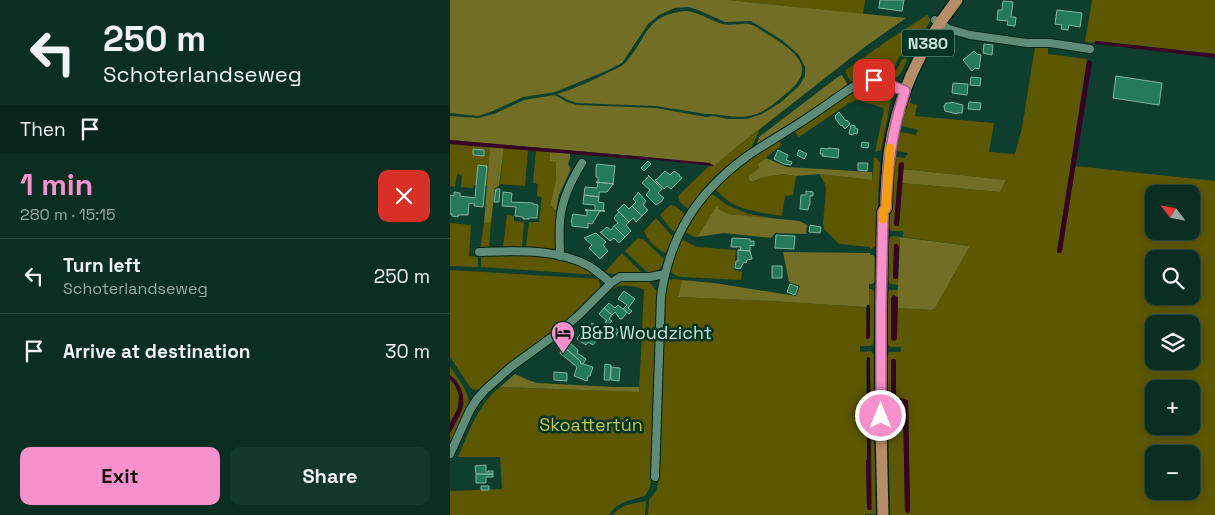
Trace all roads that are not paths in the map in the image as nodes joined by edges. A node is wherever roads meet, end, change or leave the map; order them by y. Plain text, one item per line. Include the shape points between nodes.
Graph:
1 (951, 0) edge
2 (958, 0) edge
3 (938, 22) junction
4 (1090, 49) dead end
5 (901, 89) junction
6 (582, 163) dead end
7 (479, 252) dead end
8 (560, 256) junction
9 (665, 274) junction
10 (611, 283) junction
11 (450, 454) edge
12 (655, 477) dead end
13 (883, 515) edge

1 - 3 main road, N380
2 - 3 main road, N380
3 - 4 street via 951,30 970,35
3 - 5 main road, N380
5 - 9 street via 877,81 859,83 720,177 693,210 676,241
5 - 13 main road, N380 via 883,212 880,399
6 - 8 street via 563,204
7 - 8 street via 525,251
8 - 10 street via 589,266
9 - 10 street via 620,277
9 - 12 street via 661,296
10 - 11 street via 579,315 500,375 477,398

